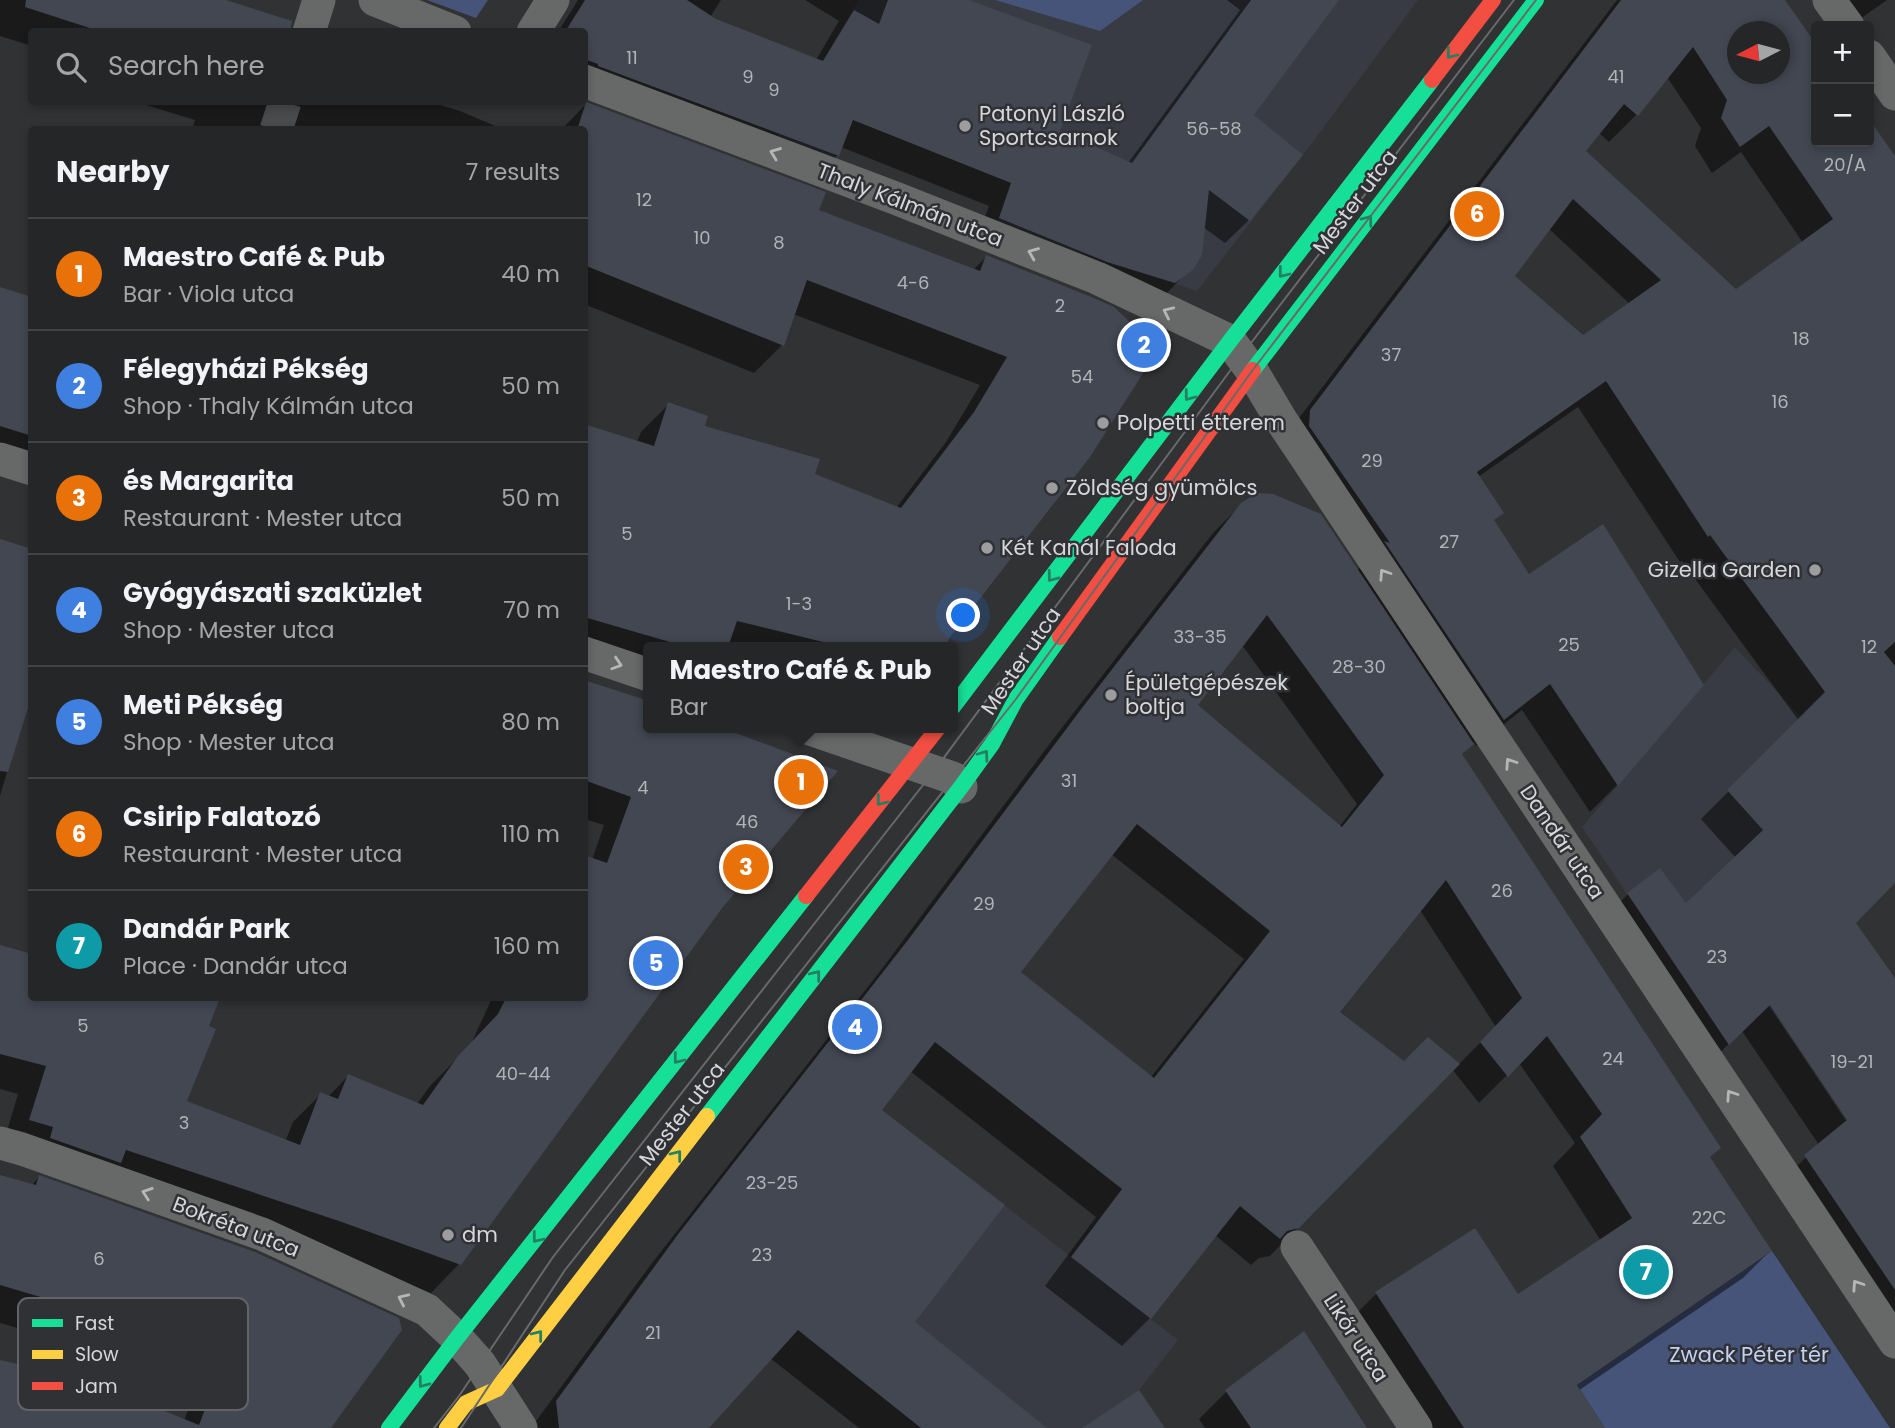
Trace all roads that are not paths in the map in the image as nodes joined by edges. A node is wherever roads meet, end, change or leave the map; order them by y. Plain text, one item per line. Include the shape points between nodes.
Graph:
1 (319, 0) edge
2 (375, 0) edge
3 (553, 0) edge
4 (1493, 0) edge
5 (1536, 0) edge
6 (1829, 0) edge
7 (1844, 21) edge
8 (310, 28) edge
9 (445, 28) edge
10 (536, 28) edge
11 (1874, 64) edge
12 (588, 83) edge
13 (1895, 94) edge
14 (1230, 341) junction
15 (1252, 371) junction
16 (0, 459) edge
17 (28, 468) edge
18 (588, 654) edge
19 (643, 673) edge
20 (958, 700) edge
21 (822, 733) edge
22 (934, 733) edge
23 (911, 763) junction
24 (961, 787) junction
25 (0, 1143) edge
26 (1297, 1247) dead end
27 (457, 1338) junction
28 (1895, 1342) edge
29 (497, 1389) junction
30 (389, 1428) edge
31 (447, 1428) edge
32 (521, 1428) edge
33 (1416, 1428) edge

1 - 8 street
2 - 9 street
3 - 10 street
4 -> 14 street, Mester utca
15 -> 5 street, Mester utca
6 - 7 street
11 - 13 street
14 -> 12 street, Thaly Kálmán utca via 1097,278
14 - 15 street, Dandár utca
14 -> 20 street, Mester utca
24 -> 15 street, Mester utca via 1016,699
28 -> 15 street, Dandár utca
16 - 17 street
18 -> 19 street
21 - 23 street
22 - 23 street, Mester utca
23 - 24 street via 953,778
23 -> 27 street, Mester utca
29 -> 24 street, Mester utca
27 -> 25 street, Bokréta utca via 427,1310 262,1234
26 - 33 street, Likőr utca
27 - 29 street, Bokréta utca
27 -> 30 street, Mester utca
29 - 31 street, Mester utca via 466,1403
29 - 32 street, Bokréta utca

